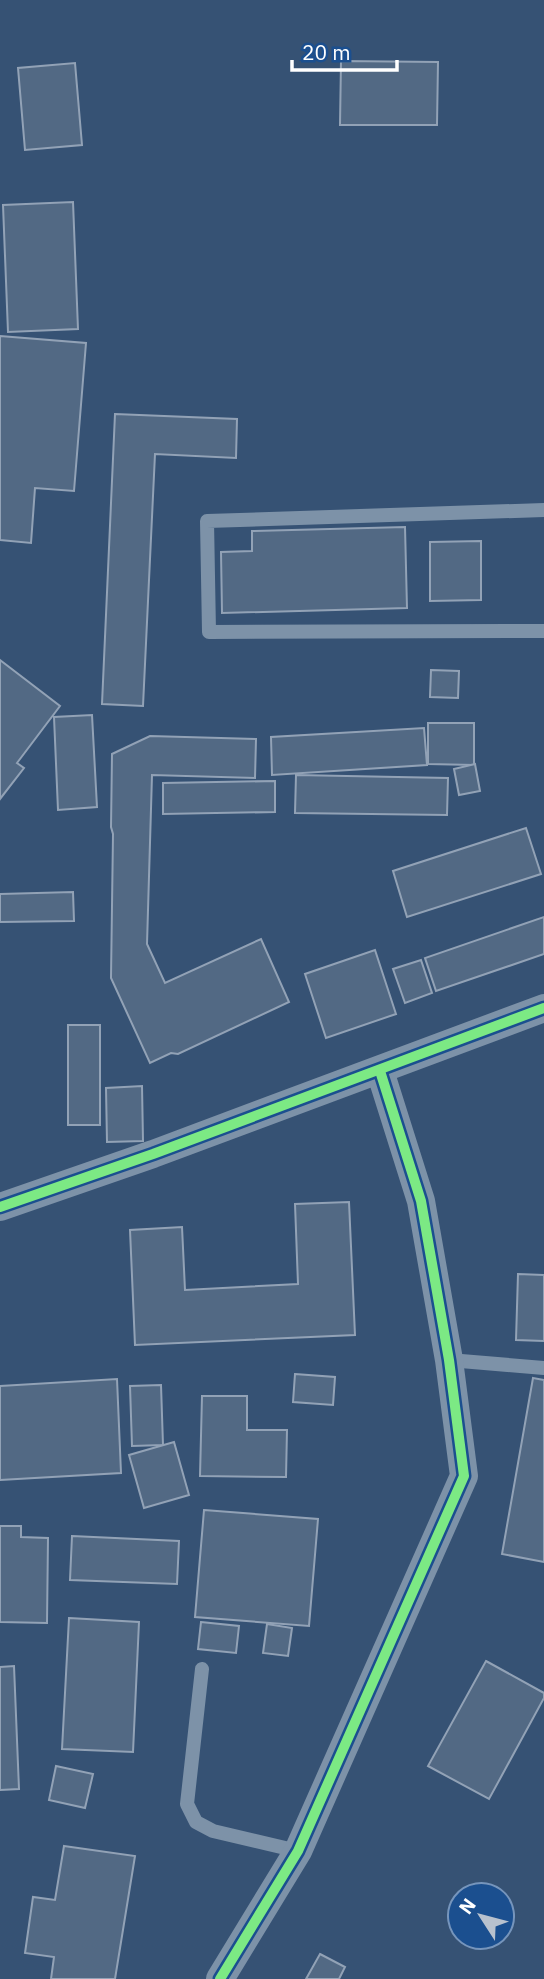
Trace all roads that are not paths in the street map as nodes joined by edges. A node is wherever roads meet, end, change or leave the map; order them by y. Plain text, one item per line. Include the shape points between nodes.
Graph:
1 (544, 510) edge
2 (544, 631) edge
3 (544, 1008) edge
4 (380, 1071) junction
5 (0, 1207) edge
6 (449, 1360) junction
7 (544, 1368) edge
8 (202, 1669) dead end
9 (298, 1851) junction
10 (220, 1979) edge

1 - 2 lane via 207,521 209,632
3 - 4 street
4 - 5 street
4 - 6 street via 421,1201
6 - 7 lane
6 - 9 street via 464,1476
8 - 9 lane via 187,1804 196,1822 213,1831
9 - 10 street

